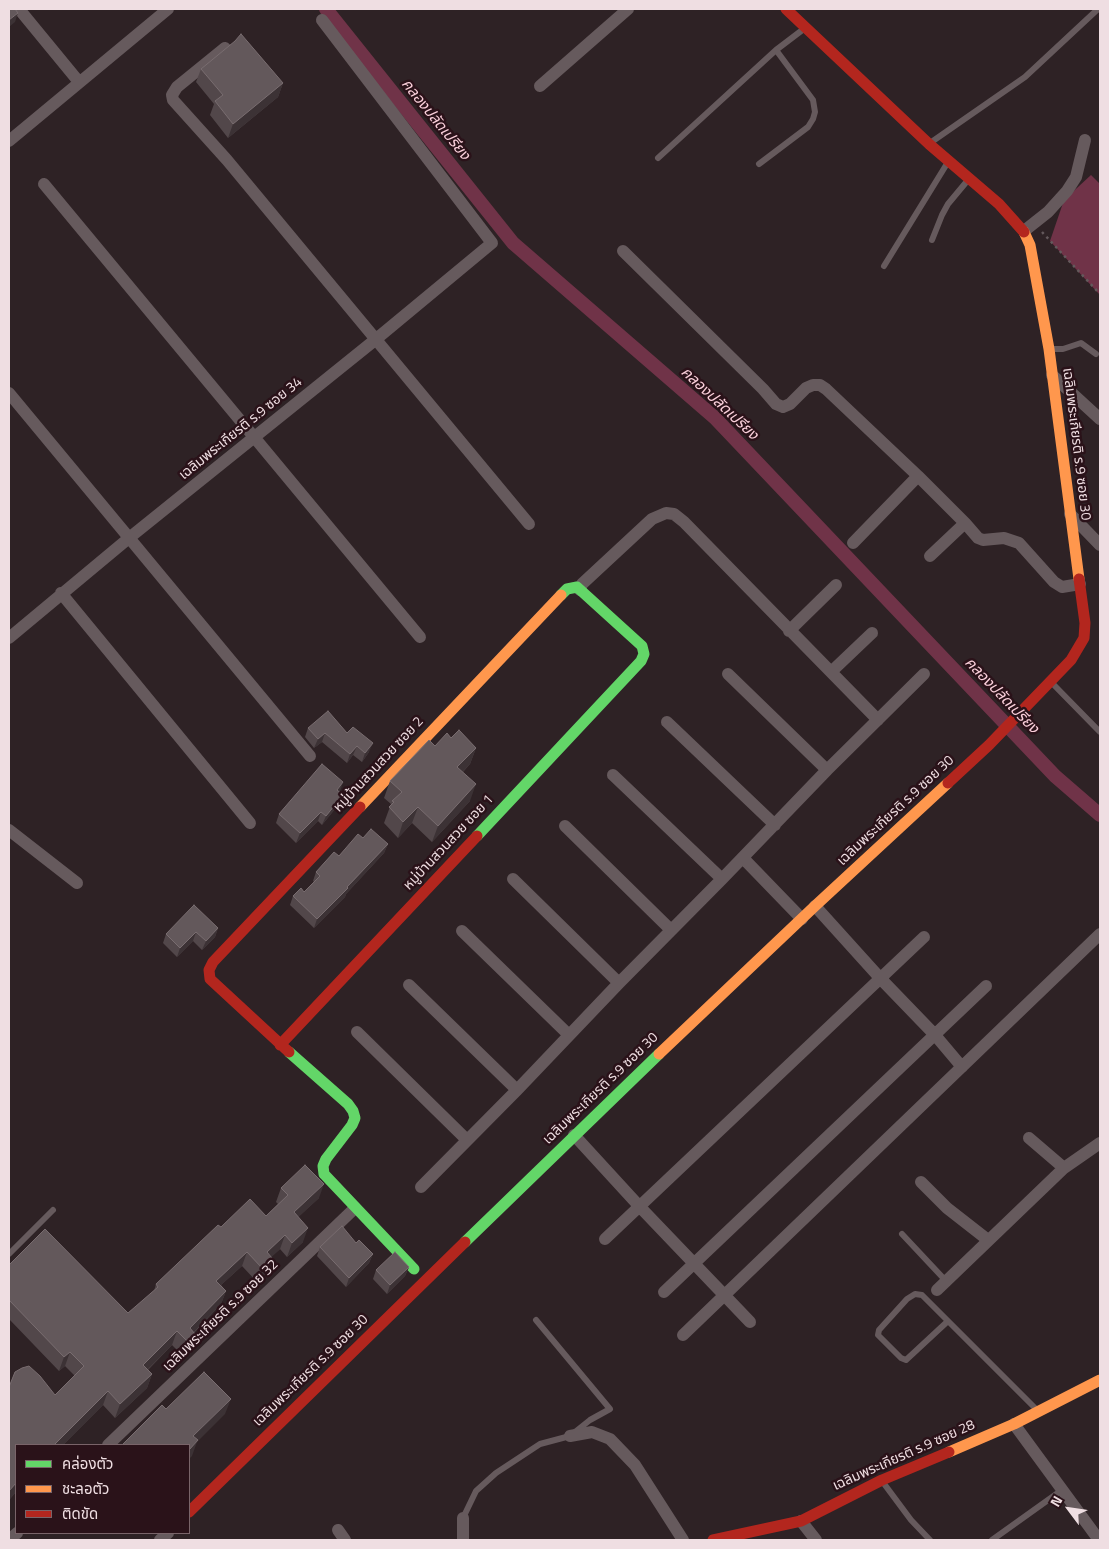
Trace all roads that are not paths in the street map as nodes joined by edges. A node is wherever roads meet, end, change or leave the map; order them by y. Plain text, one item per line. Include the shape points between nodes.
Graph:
1 (19, 9) edge
2 (168, 9) edge
3 (628, 9) edge
4 (1098, 9) edge
5 (791, 10) edge
6 (322, 20) dead end
7 (805, 28) junction
8 (225, 48) edge
9 (776, 50) junction
10 (79, 82) junction
11 (540, 86) dead end
12 (9, 140) edge
13 (1085, 140) dead end
14 (929, 144) junction
15 (658, 158) dead end
16 (948, 161) junction
17 (759, 164) dead end
18 (969, 179) junction
19 (44, 184) dead end
20 (1029, 227) junction
21 (932, 240) dead end
22 (623, 251) dead end
23 (884, 266) dead end
24 (375, 340) junction
25 (1049, 349) junction
26 (1096, 354) dead end
27 (1052, 375) junction
28 (9, 393) edge
29 (1100, 419) edge
30 (254, 439) junction
31 (918, 476) junction
32 (1070, 514) junction
33 (965, 523) junction
34 (529, 524) dead end
35 (129, 538) junction
36 (853, 543) dead end
37 (1100, 545) edge
38 (930, 556) dead end
39 (1080, 584) junction
40 (836, 585) dead end
41 (580, 590) junction
42 (61, 593) junction
43 (789, 631) junction
44 (872, 633) dead end
45 (420, 637) dead end
46 (9, 638) edge
47 (831, 672) junction
48 (728, 674) dead end
49 (924, 674) dead end
50 (1051, 682) junction
51 (878, 720) junction
52 (667, 722) dead end
53 (1100, 732) edge
54 (310, 756) dead end
55 (827, 770) junction
56 (614, 775) dead end
57 (250, 823) dead end
58 (774, 825) junction
59 (565, 826) dead end
60 (9, 830) edge
61 (743, 858) junction
62 (513, 879) dead end
63 (722, 879) junction
64 (77, 883) dead end
65 (815, 906) junction
66 (802, 919) junction
67 (671, 930) junction
68 (462, 931) dead end
69 (1100, 934) edge
70 (924, 937) dead end
71 (880, 978) junction
72 (619, 983) junction
73 (409, 985) dead end
74 (986, 986) dead end
75 (357, 1032) dead end
76 (570, 1035) junction
77 (935, 1035) junction
78 (280, 1045) junction
79 (962, 1067) junction
80 (517, 1090) junction
81 (574, 1135) junction
82 (1029, 1138) dead end
83 (467, 1140) junction
84 (1100, 1143) edge
85 (1064, 1168) junction
86 (921, 1182) dead end
87 (421, 1187) dead end
88 (640, 1206) junction
89 (355, 1208) junction
90 (53, 1210) dead end
91 (902, 1234) dead end
92 (605, 1239) dead end
93 (988, 1240) junction
94 (9, 1254) edge
95 (695, 1264) junction
96 (414, 1269) dead end
97 (942, 1285) joint
98 (664, 1292) dead end
99 (725, 1295) junction
100 (536, 1320) dead end
101 (948, 1321) junction
102 (750, 1322) dead end
103 (683, 1335) dead end
104 (1100, 1380) edge
105 (1039, 1412) junction
106 (1014, 1424) junction
107 (570, 1436) junction
108 (109, 1444) edge
109 (882, 1480) junction
110 (1062, 1490) junction
111 (190, 1511) edge
112 (463, 1518) joint
113 (800, 1521) junction
114 (463, 1540) edge
115 (683, 1540) edge
116 (713, 1540) edge
117 (816, 1540) edge
118 (930, 1540) edge
119 (992, 1540) edge
120 (1099, 1540) edge

1 - 10 street
2 - 10 street
3 - 11 street
4 - 14 lane via 1025,77
5 - 7 street, เฉลิมพระเกียรติ ร.9 ซอย 30
6 - 24 street, เฉลิมพระเกียรติ ร.9 ซอย 34 via 492,243
7 - 9 lane
7 - 14 street, เฉลิมพระเกียรติ ร.9 ซอย 30
8 - 24 street via 177,87 173,100
9 - 15 lane
9 - 17 lane via 813,100 815,112 808,127
10 - 12 street
13 - 20 street via 1076,177 1067,191
14 - 16 street, เฉลิมพระเกียรติ ร.9 ซอย 30
16 - 18 street, เฉลิมพระเกียรติ ร.9 ซอย 30
16 - 23 lane
18 - 20 street, เฉลิมพระเกียรติ ร.9 ซอย 30
18 - 21 lane via 948,204
19 - 30 street
20 - 25 street, เฉลิมพระเกียรติ ร.9 ซอย 30
22 - 31 street via 776,404 783,407 790,404 806,388 820,385
24 - 30 street, เฉลิมพระเกียรติ ร.9 ซอย 34
24 - 34 street
25 - 26 lane via 1063,349 1080,343
25 - 27 street, เฉลิมพระเกียรติ ร.9 ซอย 30
27 - 29 street
27 - 32 street, เฉลิมพระเกียรติ ร.9 ซอย 30
28 - 35 street
30 - 35 street, เฉลิมพระเกียรติ ร.9 ซอย 34
30 - 45 street
31 - 33 street
31 - 36 street
32 - 37 street
32 - 39 street, เฉลิมพระเกียรติ ร.9 ซอย 30
33 - 38 street
33 - 39 street via 983,540 1004,538 1019,543 1054,582 1062,586
35 - 42 street, เฉลิมพระเกียรติ ร.9 ซอย 34
35 - 54 street
39 - 50 street, เฉลิมพระเกียรติ ร.9 ซอย 30 via 1084,638 1077,653
40 - 43 street
41 - 43 street via 582,584 652,519 666,513 674,514
41 - 78 street, หมู่บ้านสวนสวย ซอย 1 via 642,646 644,654 641,661
41 - 78 street, หมู่บ้านสวนสวย ซอย 2 via 577,587 567,589 214,962 209,970 210,979
42 - 46 street, เฉลิมพระเกียรติ ร.9 ซอย 34
42 - 57 street
43 - 47 street
44 - 47 street
47 - 51 street
48 - 55 street
49 - 51 street
50 - 53 lane
50 - 65 street, เฉลิมพระเกียรติ ร.9 ซอย 30
51 - 55 street
52 - 58 street
55 - 58 street
56 - 63 street
58 - 61 street
59 - 67 street
60 - 64 street
61 - 63 street
61 - 66 street
62 - 72 street
63 - 67 street
65 - 66 street, เฉลิมพระเกียรติ ร.9 ซอย 30
65 - 71 street
66 - 81 street, เฉลิมพระเกียรติ ร.9 ซอย 30
67 - 72 street
68 - 76 street
69 - 79 street
70 - 71 street
71 - 77 street
71 - 88 street
72 - 76 street
73 - 80 street
74 - 77 street
75 - 83 street
76 - 80 street
77 - 79 street
77 - 95 street
78 - 89 street via 353,1111 352,1125 322,1170
79 - 99 street
80 - 83 street
81 - 88 street
81 - 111 street, เฉลิมพระเกียรติ ร.9 ซอย 30
82 - 85 street
83 - 87 street
84 - 85 street
85 - 93 street
86 - 93 street via 947,1208
88 - 92 street
88 - 95 street
89 - 96 street
89 - 108 street, เฉลิมพระเกียรติ ร.9 ซอย 32
90 - 94 lane
91 - 97 lane
93 - 97 street
95 - 98 street
95 - 99 street
99 - 102 street
99 - 103 street
100 - 107 lane via 610,1409
101 - 101 lane via 906,1360 878,1335 907,1298 915,1294 922,1295
101 - 105 lane
104 - 105 street, เฉลิมพระเกียรติ ร.9 ซอย 28
105 - 106 street, เฉลิมพระเกียรติ ร.9 ซอย 28
106 - 109 street, เฉลิมพระเกียรติ ร.9 ซอย 28
106 - 110 street
107 - 112 lane via 540,1444 496,1473 476,1491
107 - 115 street via 592,1432 610,1440 634,1464
109 - 113 street, เฉลิมพระเกียรติ ร.9 ซอย 28
109 - 118 lane
110 - 119 lane
110 - 120 street
112 - 114 street
113 - 116 street, เฉลิมพระเกียรติ ร.9 ซอย 28
113 - 117 street

